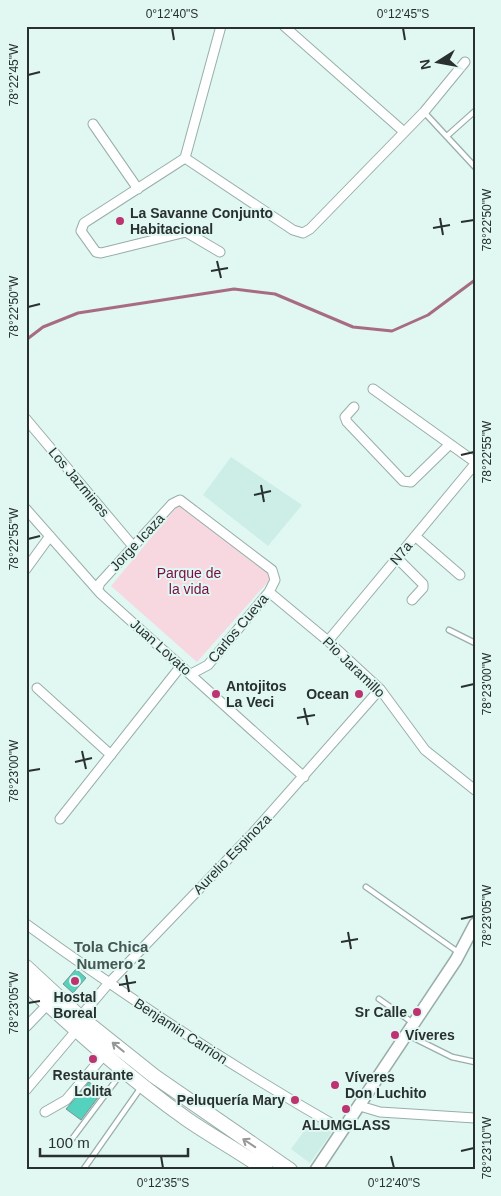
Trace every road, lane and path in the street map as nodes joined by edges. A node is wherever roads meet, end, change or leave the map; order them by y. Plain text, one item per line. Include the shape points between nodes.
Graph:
1 (221, 26) edge
2 (284, 26) edge
3 (465, 62) dead end
4 (475, 111) edge
5 (424, 112) junction
6 (93, 124) dead end
7 (403, 131) junction
8 (447, 136) junction
9 (185, 158) junction
10 (475, 167) edge
11 (138, 189) junction
12 (220, 252) dead end
13 (373, 389) dead end
14 (354, 407) dead end
15 (26, 419) edge
16 (450, 444) junction
17 (475, 463) edge
18 (180, 500) joint
19 (26, 509) edge
20 (50, 536) junction
21 (415, 536) junction
22 (132, 545) junction
23 (397, 558) junction
24 (26, 569) edge
25 (460, 575) dead end
26 (98, 588) junction
27 (269, 592) junction
28 (412, 600) dead end
29 (450, 630) dead end
30 (328, 641) junction
31 (475, 643) edge
32 (181, 666) junction
33 (191, 674) junction
34 (38, 688) dead end
35 (380, 689) junction
36 (111, 755) junction
37 (304, 777) junction
38 (475, 790) edge
39 (60, 819) dead end
40 (366, 887) dead end
41 (26, 924) edge
42 (475, 924) edge
43 (460, 953) junction
44 (26, 967) edge
45 (26, 984) edge
46 (108, 984) junction
47 (379, 999) dead end
48 (48, 1004) junction
49 (80, 1017) junction
50 (414, 1024) junction
51 (26, 1027) edge
52 (75, 1032) junction
53 (406, 1035) junction
54 (104, 1055) junction
55 (475, 1062) edge
56 (123, 1070) junction
57 (142, 1085) junction
58 (26, 1090) edge
59 (360, 1106) junction
60 (45, 1112) dead end
61 (475, 1118) edge
62 (341, 1129) junction
63 (72, 1139) dead end
64 (264, 1169) edge
65 (83, 1170) edge
66 (290, 1170) edge
67 (316, 1170) edge

1 - 9 street
2 - 7 street
3 - 5 street
4 - 8 lane
5 - 7 street
5 - 8 lane
6 - 11 street
7 - 9 street via 303,233 293,230
8 - 10 lane
9 - 11 street
11 - 12 street via 81,226 96,252 186,232
13 - 16 street, N7a
14 - 16 street via 346,412 347,422 403,481 411,482
15 - 22 street, Los Jazmines
16 - 17 street, N7a
17 - 21 street, N7a
18 - 22 street, Jorge Icaza via 172,504
18 - 27 street, Carlos Cueva via 272,570 275,580
19 - 20 street, Juan Lovato
20 - 24 street
20 - 26 street, Juan Lovato
21 - 23 street, N7a
21 - 25 street
22 - 26 street, Jorge Icaza
23 - 28 street via 423,584
23 - 30 street, N7a
26 - 32 street, Juan Lovato
27 - 30 street, Pio Jaramillo
27 - 33 street, Carlos Cueva via 208,665
29 - 31 lane
30 - 35 street, Pio Jaramillo
32 - 33 street, Juan Lovato
32 - 36 street
33 - 37 street, Juan Lovato
34 - 36 street
35 - 37 street, Aurelio Espinoza
35 - 38 street, Pio Jaramillo via 425,750
36 - 39 street
37 - 46 street, Aurelio Espinoza
40 - 43 lane
41 - 46 street, Benjamin Carrion
42 - 43 street
43 - 50 street
44 - 49 main road
45 - 48 main road
46 - 49 street, Aurelio Espinoza
46 - 62 street, Benjamin Carrion via 254,1079
47 - 50 lane
48 - 51 street
48 - 52 main road
66 -> 49 main road via 188,1102
50 - 53 street
52 - 54 main road
52 - 58 street
53 - 55 lane via 452,1057
53 - 59 street
54 - 56 main road
54 - 60 street via 66,1100
56 - 57 main road
56 - 63 lane
57 - 64 main road
57 - 65 lane
59 - 61 street via 380,1112
59 - 62 street
62 - 67 street

